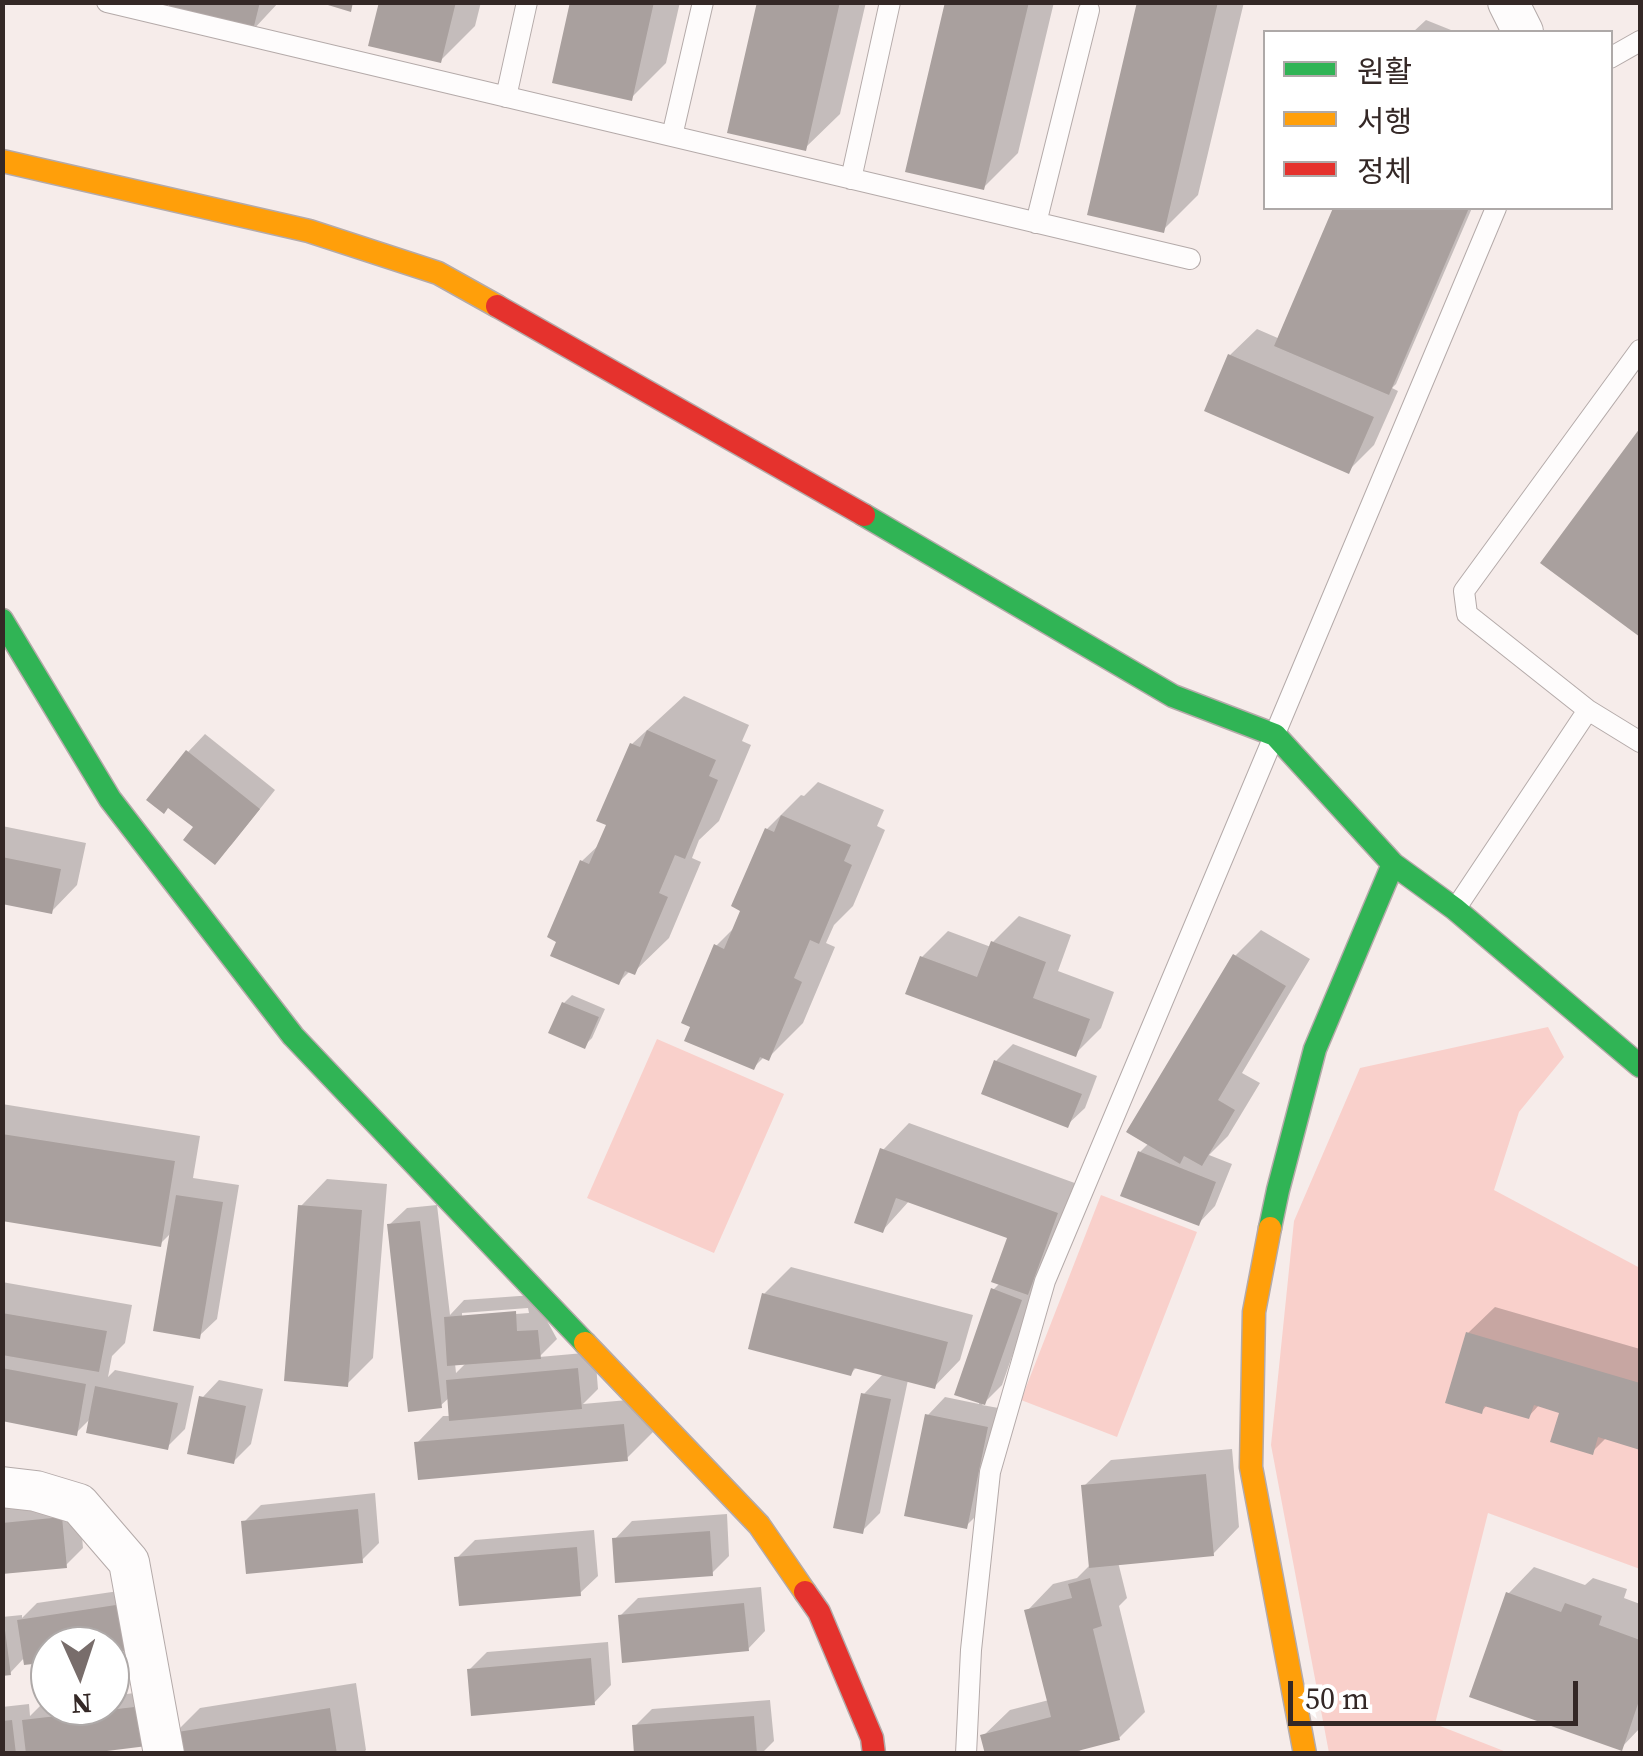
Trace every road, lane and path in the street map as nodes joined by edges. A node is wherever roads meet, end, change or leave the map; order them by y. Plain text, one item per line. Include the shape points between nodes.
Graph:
1 (107, 2) edge
2 (526, 2) edge
3 (704, 2) edge
4 (890, 2) edge
5 (1508, 2) edge
6 (1089, 10) dead end
7 (1523, 30) edge
8 (1640, 42) edge
9 (1613, 56) edge
10 (506, 97) junction
11 (672, 136) junction
12 (2, 161) edge
13 (851, 179) junction
14 (1495, 210) edge
15 (1036, 223) junction
16 (1190, 259) dead end
17 (1640, 350) edge
18 (2, 620) edge
19 (1588, 710) junction
20 (1275, 735) junction
21 (1640, 742) edge
22 (1393, 864) junction
23 (1455, 909) junction
24 (1640, 1066) edge
25 (2, 1487) edge
26 (164, 1754) edge
27 (874, 1754) edge
28 (966, 1754) edge
29 (1304, 1754) edge

1 - 10 lane
2 - 10 lane
3 - 11 lane
4 - 13 lane
5 - 7 street
6 - 15 lane
8 - 9 lane
10 - 11 lane
11 - 13 lane
12 - 20 street via 308,231 438,274 1173,696
13 - 15 lane
14 - 20 lane
15 - 16 lane
17 - 19 lane via 1464,591 1467,614
18 - 27 street via 110,799 294,1036 759,1525 819,1612
19 - 21 lane
19 - 23 lane
20 - 22 street
20 - 28 lane via 1045,1281 990,1472
22 - 23 street
22 - 29 street via 1316,1049 1254,1312 1251,1467
23 - 24 street
25 - 26 street via 79,1504 129,1562

